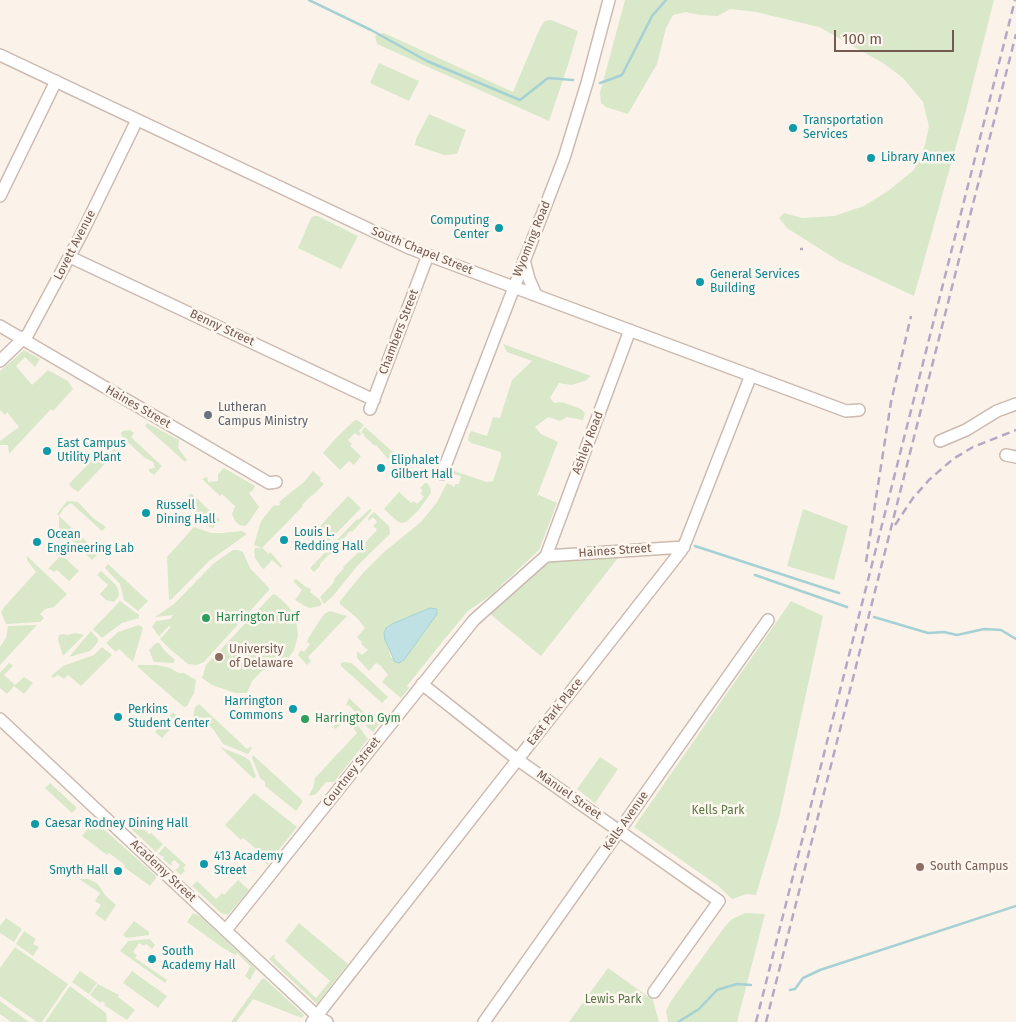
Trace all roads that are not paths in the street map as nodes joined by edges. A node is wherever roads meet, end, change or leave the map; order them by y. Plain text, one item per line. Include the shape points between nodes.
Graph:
1 (609, 0) edge
2 (0, 55) edge
3 (56, 81) junction
4 (137, 120) junction
5 (0, 196) edge
6 (428, 255) junction
7 (70, 257) junction
8 (524, 260) junction
9 (513, 287) junction
10 (536, 296) junction
11 (0, 326) edge
12 (630, 330) junction
13 (24, 340) junction
14 (0, 361) edge
15 (750, 375) junction
16 (372, 404) joint
17 (1016, 404) edge
18 (859, 410) dead end
19 (940, 441) dead end
20 (442, 474) dead end
21 (276, 482) dead end
22 (684, 547) junction
23 (546, 556) junction
24 (768, 620) dead end
25 (422, 684) junction
26 (0, 719) edge
27 (518, 760) junction
28 (619, 831) junction
29 (226, 930) junction
30 (654, 992) dead end
31 (319, 1020) edge
32 (484, 1022) edge

1 - 8 street, Wyoming Road via 566,150
2 - 3 street, South Chapel Street
3 - 4 street, South Chapel Street
3 - 5 street
4 - 6 street, South Chapel Street via 385,238
4 - 7 street, Lovett Avenue
6 - 9 street, South Chapel Street
6 - 16 street, Chambers Street
7 - 13 street, Lovett Avenue
7 - 16 street, Benny Street
8 - 9 street, Wyoming Road
8 - 10 street
9 - 10 street, South Chapel Street
9 - 20 street, Wyoming Road
10 - 12 street, South Chapel Street
11 - 13 street, Haines Street
12 - 15 street, South Chapel Street
12 - 23 street, Ashley Road
13 - 14 street, Lovett Avenue
13 - 21 street, Haines Street via 269,483
15 - 18 street, South Chapel Street via 846,411
15 - 22 street, East Park Place
17 - 19 street
22 - 23 street, Haines Street
22 - 27 street, East Park Place
23 - 25 street, Courtney Street via 474,620
24 - 28 street, Kells Avenue
25 - 27 street, Manuel Street
25 - 29 street, Courtney Street
26 - 29 street, Academy Street
27 - 28 street, Manuel Street
27 - 31 street, East Park Place
28 - 30 street, Manuel Street via 719,900
28 - 32 street, Kells Avenue
29 - 31 street, Academy Street

